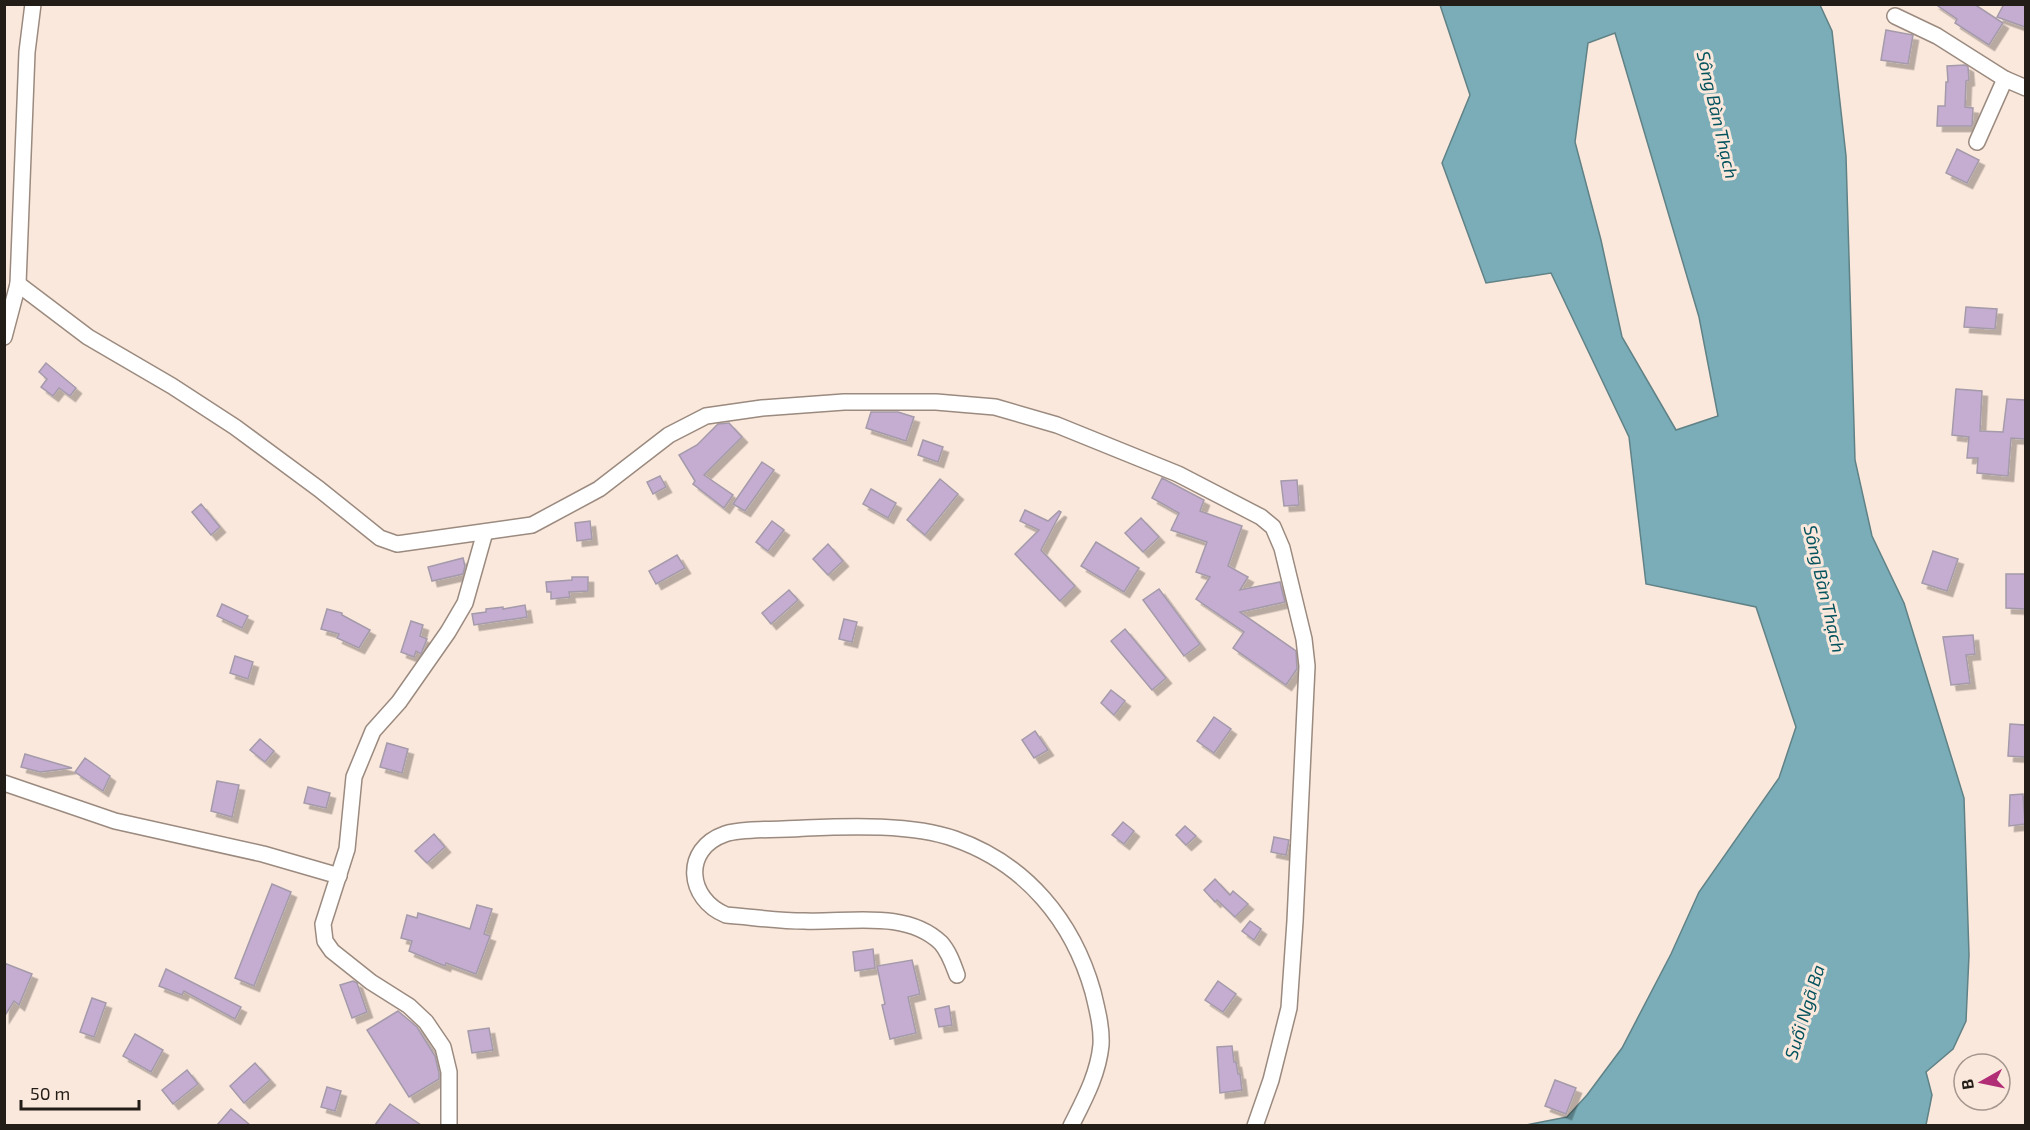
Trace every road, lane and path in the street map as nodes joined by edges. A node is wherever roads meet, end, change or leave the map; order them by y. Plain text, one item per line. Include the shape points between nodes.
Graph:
1 (33, 4) edge
2 (1895, 16) dead end
3 (2005, 79) junction
4 (2025, 88) edge
5 (1977, 142) dead end
6 (18, 284) junction
7 (4, 337) edge
8 (485, 532) junction
9 (4, 783) edge
10 (339, 876) junction
11 (957, 975) dead end
12 (449, 1125) edge
13 (1071, 1125) edge
14 (1255, 1125) edge

1 - 6 street via 27,52
2 - 3 street via 1946,41
3 - 4 street
3 - 5 street
6 - 7 street
6 - 8 street via 88,337 235,427 387,542 410,543
8 - 10 street via 465,603 399,702 373,731 354,777 347,849
8 - 14 street via 544,519 599,489 669,435 706,416 844,402 936,402 995,407 1057,425 1178,474 1262,517 1273,527 1282,548 1307,666 1289,1008
9 - 10 street via 116,821 263,854
10 - 12 street via 324,924 325,940 332,951 426,1022 442,1047 449,1072
11 - 13 street via 942,944 927,932 898,923 804,921 715,911 702,898 695,880 700,853 712,840 731,832 842,826 910,830 972,846 1025,880 1065,926 1087,972 1099,1014 1099,1062

